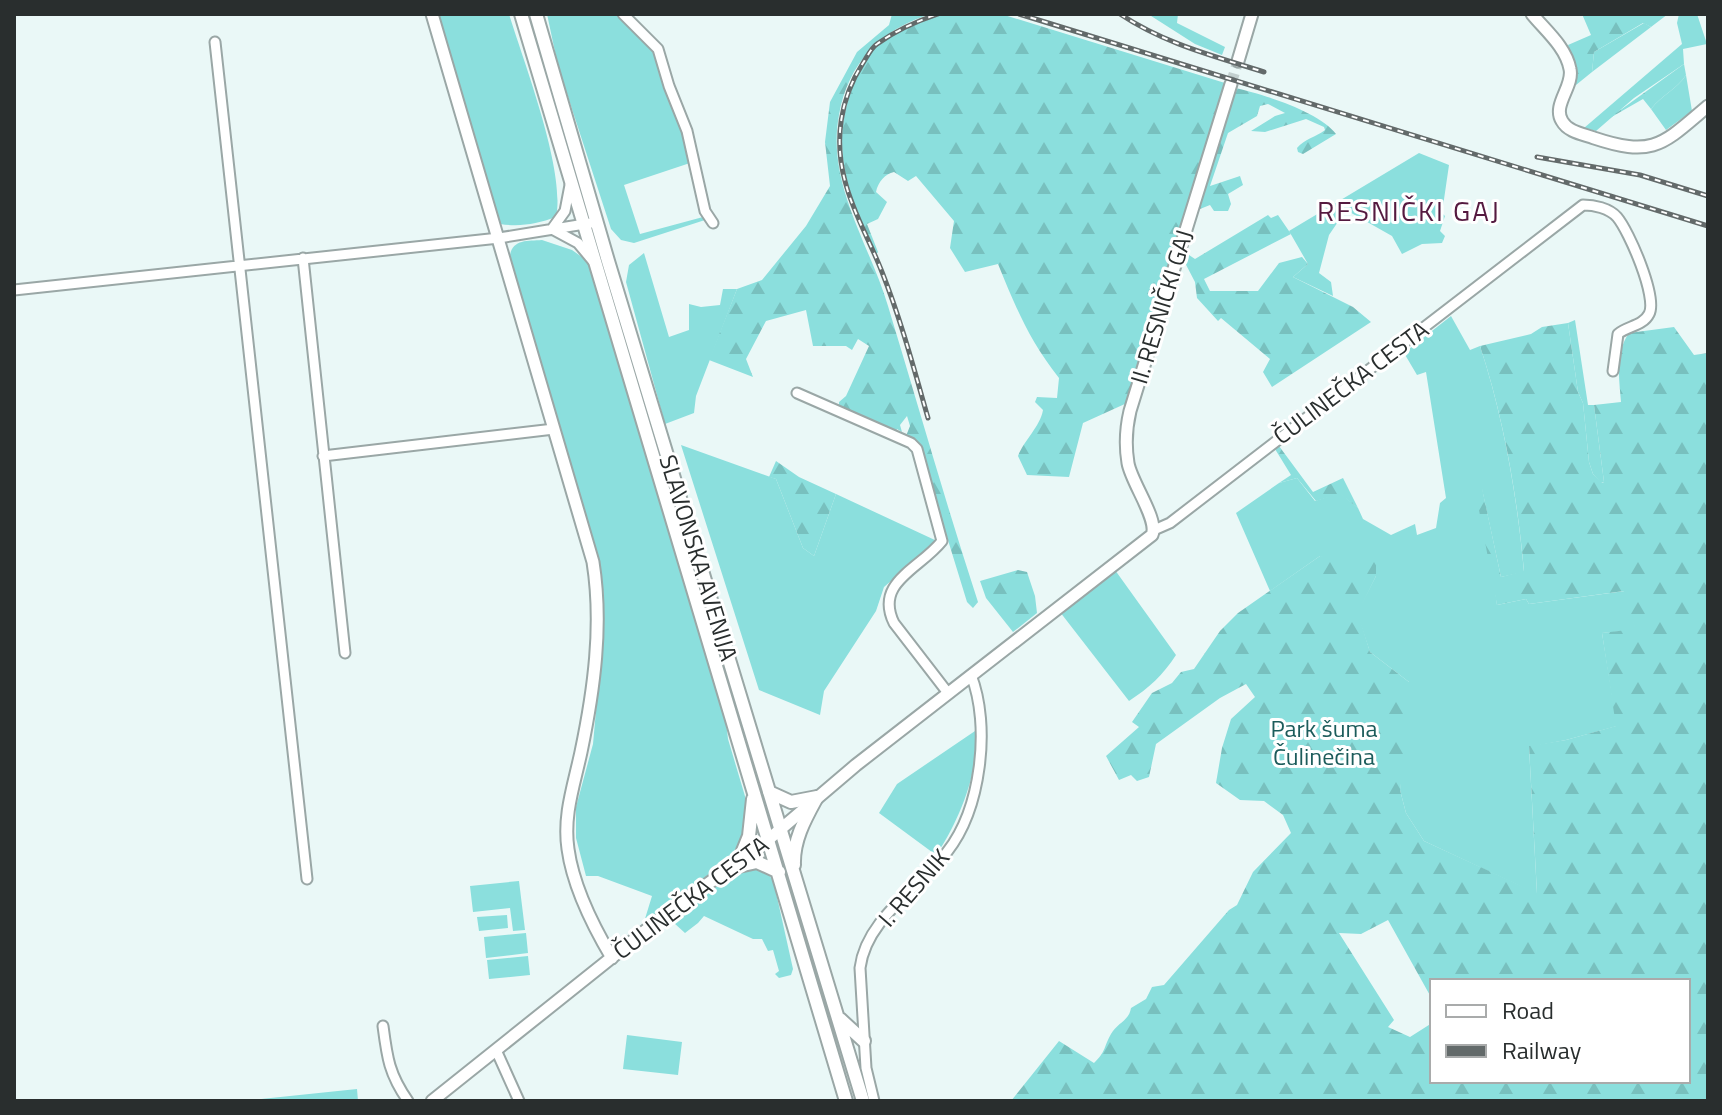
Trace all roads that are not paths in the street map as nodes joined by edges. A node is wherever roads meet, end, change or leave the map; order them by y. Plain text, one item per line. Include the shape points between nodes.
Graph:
1 (432, 14) edge
2 (521, 14) edge
3 (536, 14) edge
4 (623, 14) edge
5 (1252, 14) edge
6 (1532, 14) edge
7 (215, 42) dead end
8 (1238, 61) tunnel mouth
9 (1231, 84) tunnel mouth
10 (1708, 106) edge
11 (571, 183) junction
12 (590, 222) junction
13 (713, 223) dead end
14 (552, 229) junction
15 (499, 238) junction
16 (303, 258) junction
17 (595, 264) junction
18 (239, 266) junction
19 (14, 290) edge
20 (1613, 371) dead end
21 (797, 393) dead end
22 (554, 429) junction
23 (323, 456) junction
24 (1154, 530) junction
25 (345, 653) dead end
26 (971, 675) junction
27 (948, 693) junction
28 (753, 788) junction
29 (769, 792) junction
30 (817, 797) junction
31 (780, 830) junction
32 (769, 839) junction
33 (734, 866) junction
34 (779, 872) junction
35 (307, 879) dead end
36 (795, 882) junction
37 (612, 958) junction
38 (837, 1014) junction
39 (383, 1026) dead end
40 (864, 1041) junction
41 (496, 1050) junction
42 (408, 1101) edge
43 (432, 1101) edge
44 (519, 1101) edge
45 (846, 1101) edge
46 (863, 1101) edge
47 (874, 1101) edge

1 - 15 street
2 - 11 main road, SLAVONSKA AVENIJA
3 - 12 main road, SLAVONSKA AVENIJA
4 - 13 street via 658,49 687,131 705,211
5 - 8 street
6 - 10 street via 1570,67 1560,117 1577,132 1648,148 1668,139
7 - 18 street
9 - 24 street, II. RESNIČKI GAJ via 1126,430 1130,473
11 - 12 main road, SLAVONSKA AVENIJA
11 - 14 street via 565,211
12 - 14 street
12 - 17 main road, SLAVONSKA AVENIJA
12 - 29 main road, SLAVONSKA AVENIJA
14 - 15 street
14 - 17 street, SLAVONSKA AVENIJA via 578,243
15 - 16 street
15 - 22 street
16 - 18 street
16 - 23 street
17 - 28 main road, SLAVONSKA AVENIJA
18 - 19 street
18 - 35 street
20 - 24 street, ČULINEČKA CESTA via 1618,334 1645,319 1652,298 1615,215 1583,205 1170,523
21 - 27 street via 917,449 942,541 893,586 888,610
22 - 23 street
22 - 37 street via 597,588 597,640 568,801 568,849 579,888
23 - 25 street
24 - 26 street, ČULINEČKA CESTA
26 - 27 street, ČULINEČKA CESTA
26 - 40 street, I. RESNIK via 982,734 975,789 948,851 900,900 862,952
27 - 30 street, ČULINEČKA CESTA
28 - 32 main road, SLAVONSKA AVENIJA
28 - 33 main road via 751,830
29 - 30 main road via 791,802
29 - 31 main road, SLAVONSKA AVENIJA
30 - 31 street, ČULINEČKA CESTA
30 - 36 main road via 794,854
31 - 32 street, ČULINEČKA CESTA
31 - 36 main road, SLAVONSKA AVENIJA
32 - 33 street, ČULINEČKA CESTA
32 - 34 main road, SLAVONSKA AVENIJA
33 - 34 main road via 757,862
33 - 37 street, ČULINEČKA CESTA
34 - 45 main road, SLAVONSKA AVENIJA
36 - 38 main road, SLAVONSKA AVENIJA
37 - 41 street, ČULINEČKA CESTA
38 - 40 main road
38 - 46 main road, SLAVONSKA AVENIJA
39 - 42 street via 388,1065
40 - 47 street, I. RESNIK
41 - 43 street, ČULINEČKA CESTA
41 - 44 street

